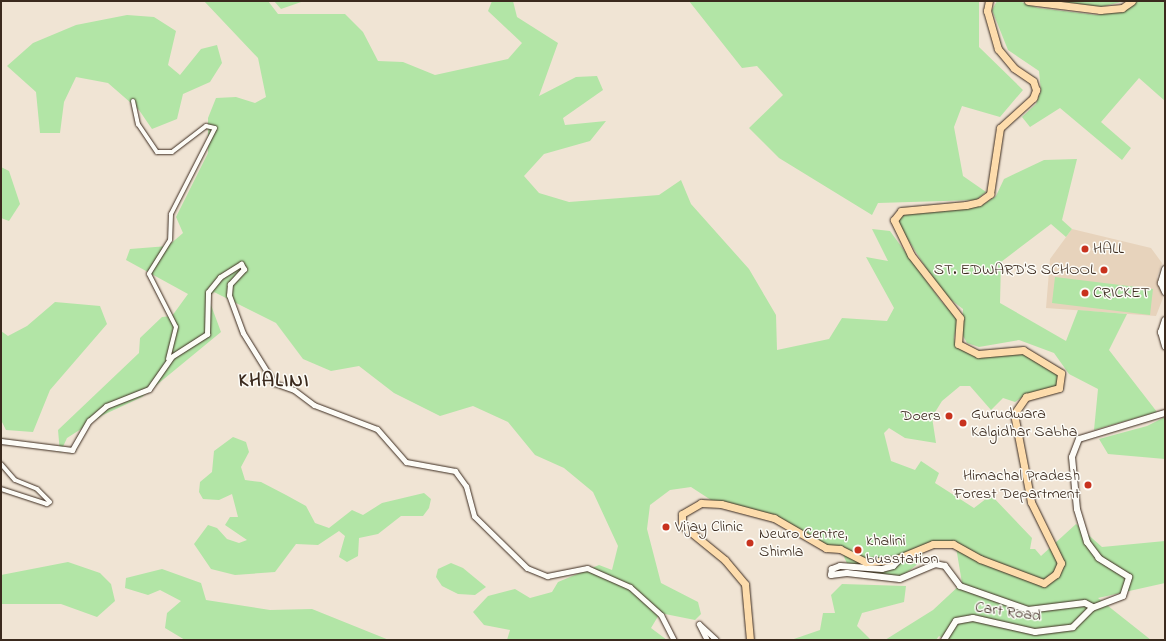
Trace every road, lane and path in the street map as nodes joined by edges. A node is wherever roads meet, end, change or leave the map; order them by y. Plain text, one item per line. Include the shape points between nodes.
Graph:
1 (990, 1) edge
2 (1028, 1) edge
3 (1132, 1) edge
4 (133, 101) dead end
5 (1165, 269) edge
6 (1165, 292) edge
7 (1165, 320) edge
8 (1165, 346) edge
9 (168, 361) junction
10 (1165, 413) edge
11 (1, 441) edge
12 (1, 464) edge
13 (1, 489) edge
14 (901, 558) junction
15 (1094, 607) junction
16 (674, 640) edge
17 (707, 640) edge
18 (716, 640) edge
19 (750, 640) edge
20 (944, 640) edge

1 - 14 highway via 987,11 998,49 1014,68 1033,81 1036,90 1033,98 1000,128 990,194 979,202 901,211 894,220 911,255 960,318 958,344 978,354 1023,350 1061,373 1059,388 1026,397 1019,403 1014,414 1014,429 1031,502 1061,563 1056,574 1044,583 980,559 953,544 933,544
2 - 3 highway via 1100,10 1122,8
4 - 9 street via 138,124 157,152 172,152 206,126 215,128 171,214 170,240 149,274 176,327
5 - 6 main road via 1161,283
7 - 8 main road via 1161,332
9 - 11 street via 153,386 112,402 92,419 71,451
9 - 16 street via 207,334 208,292 231,268 242,265 244,269 230,284 229,294 243,333 274,383 294,390 314,405 378,429 406,462 455,470 463,479 474,516 527,568 547,576 583,568 630,587 661,615
10 - 15 main road, Cart Road via 1079,439 1072,457 1077,509 1087,542 1099,558 1129,577 1130,583 1123,596
12 - 13 street via 15,480 37,489 50,502 47,504
14 - 15 main road, Cart Road via 893,566 882,569 840,566 832,569 831,575 846,573 900,579 935,564 945,566 960,586 1028,610 1085,603
14 - 19 highway via 866,562 840,549 826,548 774,518 721,504 701,503 682,514 682,525 725,560 745,584
15 - 20 main road, Cart Road via 1073,627 1035,632 973,618 956,621
17 - 18 street via 699,624

